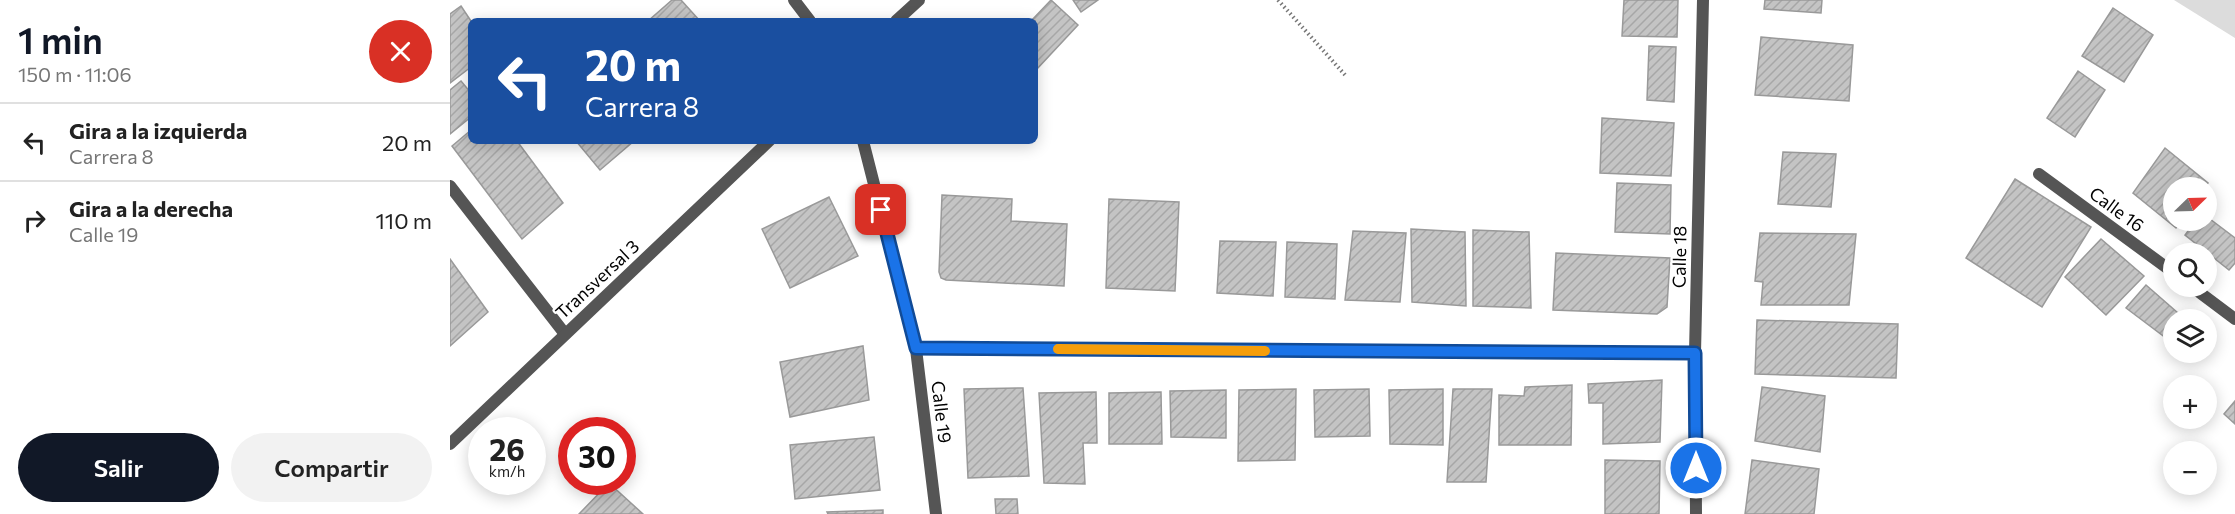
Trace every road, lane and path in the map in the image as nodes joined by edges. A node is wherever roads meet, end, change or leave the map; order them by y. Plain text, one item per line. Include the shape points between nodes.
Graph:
1 (794, 0) edge
2 (919, 0) edge
3 (1278, 0) edge
4 (1703, 0) edge
5 (808, 18) edge
6 (899, 18) edge
7 (1346, 76) dead end
8 (767, 144) edge
9 (864, 144) edge
10 (2039, 174) dead end
11 (450, 186) edge
12 (2163, 265) edge
13 (2206, 297) edge
14 (2235, 319) edge
15 (565, 334) junction
16 (916, 348) junction
17 (1695, 353) junction
18 (450, 444) edge
19 (936, 514) edge
20 (1696, 514) edge

1 - 5 street
2 - 6 street
3 - 7 path
4 - 17 street, Calle 18
8 - 15 street, Transversal 3
9 - 16 street, Calle 19
10 - 12 street, Calle 16
11 - 15 street
13 - 14 street
15 - 18 street, Transversal 3
16 - 17 street
16 - 19 street, Calle 19
17 - 20 street, Calle 18

